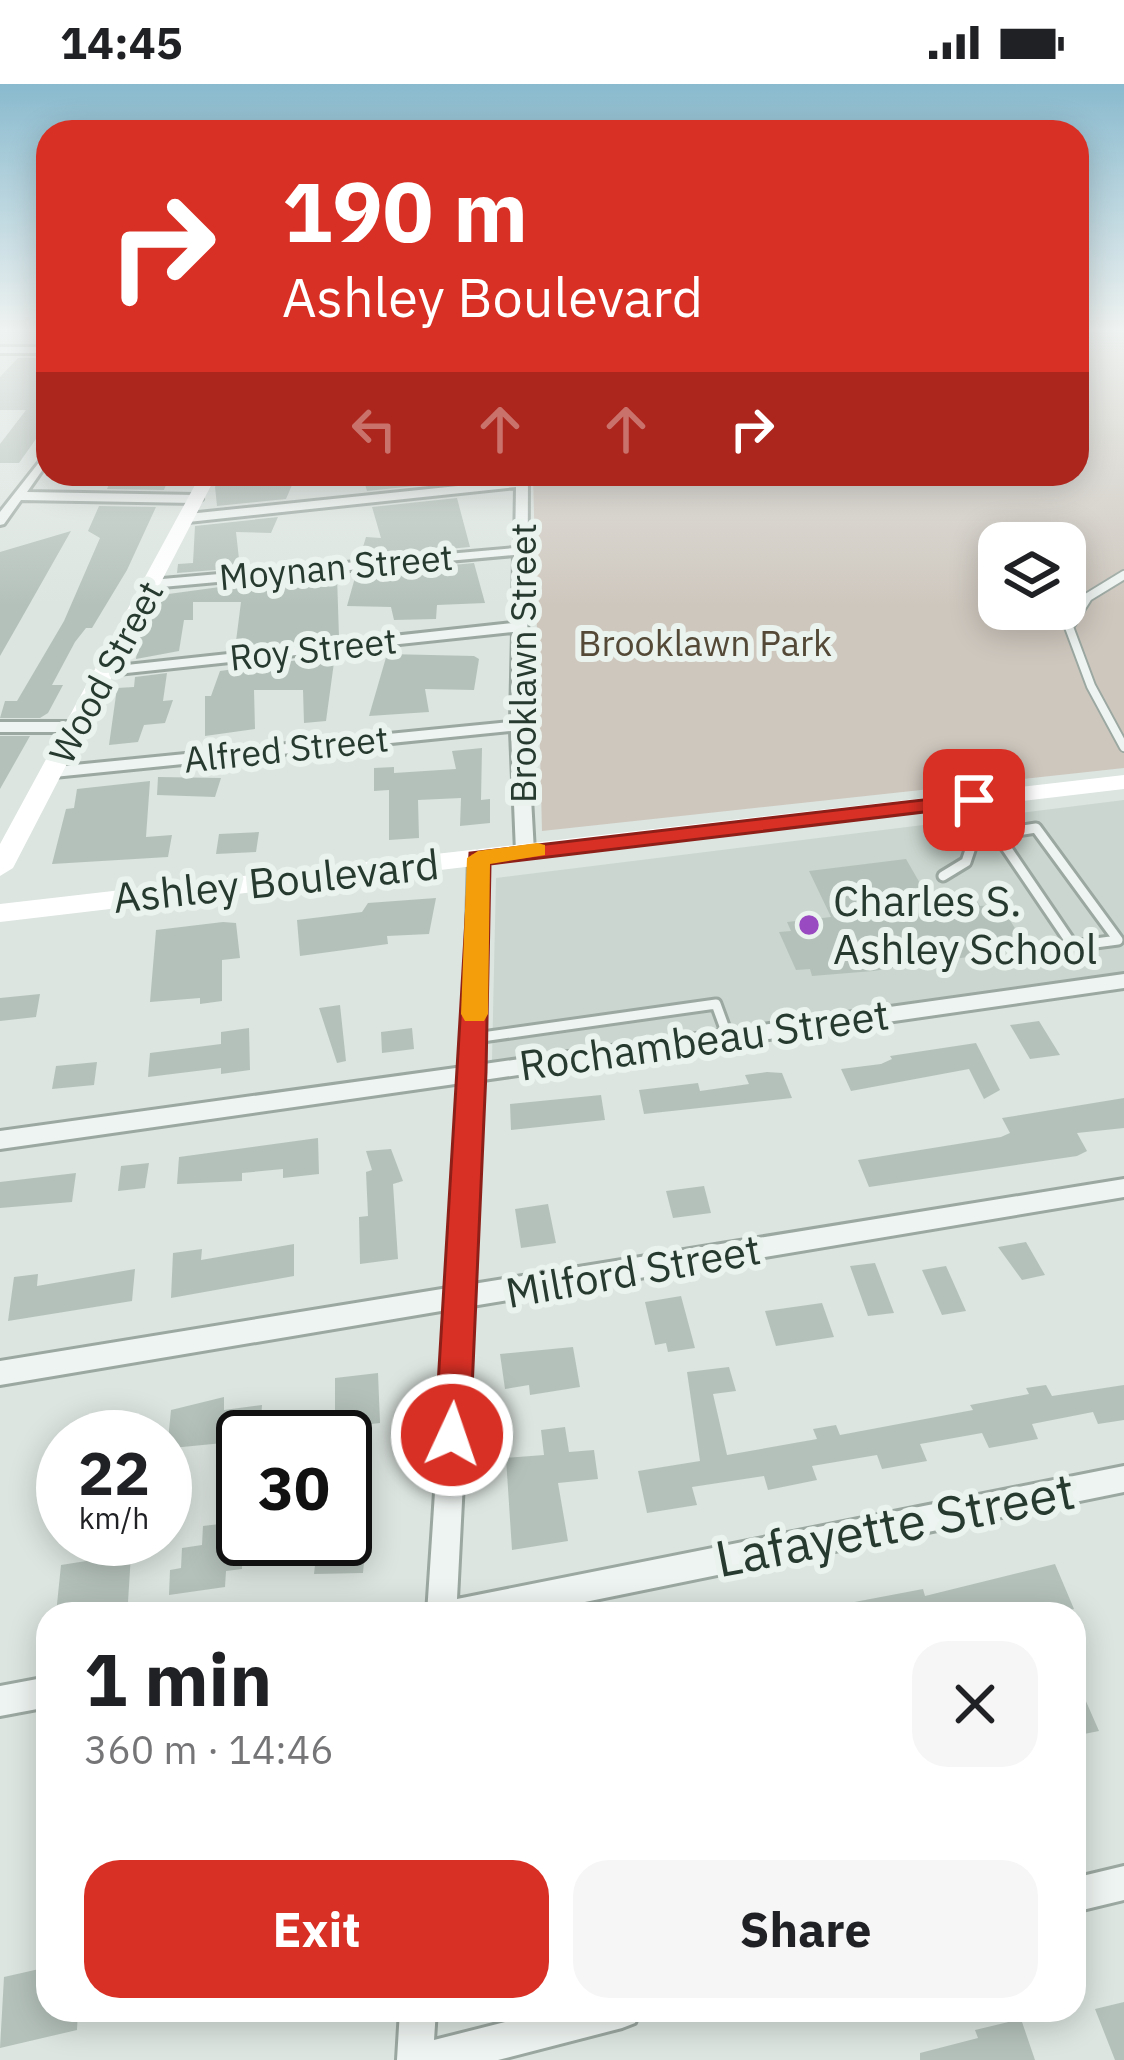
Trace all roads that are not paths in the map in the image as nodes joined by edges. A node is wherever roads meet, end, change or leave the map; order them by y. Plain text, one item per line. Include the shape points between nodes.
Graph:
1 (36, 471) edge
2 (203, 486) edge
3 (442, 486) edge
4 (522, 486) edge
5 (18, 496) junction
6 (192, 508) junction
7 (0, 521) edge
8 (520, 550) junction
9 (1124, 575) edge
10 (151, 584) junction
11 (518, 627) junction
12 (108, 671) junction
13 (519, 726) junction
14 (0, 727) edge
15 (76, 727) junction
16 (1124, 747) edge
17 (54, 772) junction
18 (1124, 782) edge
19 (962, 802) junction
20 (997, 834) junction
21 (525, 851) junction
22 (478, 858) junction
23 (0, 868) edge
24 (943, 876) dead end
25 (0, 913) edge
26 (1124, 982) edge
27 (728, 1037) junction
28 (474, 1038) junction
29 (473, 1072) junction
30 (0, 1140) edge
31 (1124, 1188) edge
32 (460, 1301) junction
33 (0, 1373) edge
34 (1124, 1479) edge
35 (443, 1602) edge
36 (514, 1602) edge
37 (36, 1694) edge
38 (0, 1701) edge
39 (1124, 1883) edge
40 (1086, 1892) edge
41 (417, 2022) edge
42 (575, 2022) edge
43 (415, 2060) edge
44 (428, 2060) edge

1 - 5 street
2 - 6 main road, Wood Street
3 - 6 street
4 - 8 street, Brooklawn Street
5 - 6 street
5 - 7 street
6 - 10 main road, Wood Street
8 - 10 street, Moynan Street
8 - 11 street, Brooklawn Street
9 - 16 lane via 1088,597 1069,627
10 - 12 main road, Wood Street
11 - 12 street, Roy Street
11 - 13 street, Brooklawn Street
12 - 15 main road, Wood Street
13 - 17 street, Alfred Street
13 - 21 street, Brooklawn Street
14 - 15 street
15 - 17 main road, Wood Street
17 - 23 main road, Wood Street
18 - 19 main road, Ashley Boulevard
19 - 20 lane
19 - 21 main road, Ashley Boulevard
19 - 24 lane via 971,858
20 - 20 lane via 1073,946 1118,940 1036,828
21 - 22 main road, Ashley Boulevard
22 - 25 main road, Ashley Boulevard
22 - 28 street
26 - 27 street, Rochambeau Street
27 - 28 lane via 716,1004
27 - 29 street, Rochambeau Street
28 - 29 street
29 - 30 street, Rochambeau Street
29 - 32 street
31 - 32 street, Milford Street
32 - 33 street, Milford Street
32 - 35 street
34 - 36 street, Lafayette Street
37 - 38 street
39 - 40 street
41 - 43 street
42 - 44 street

